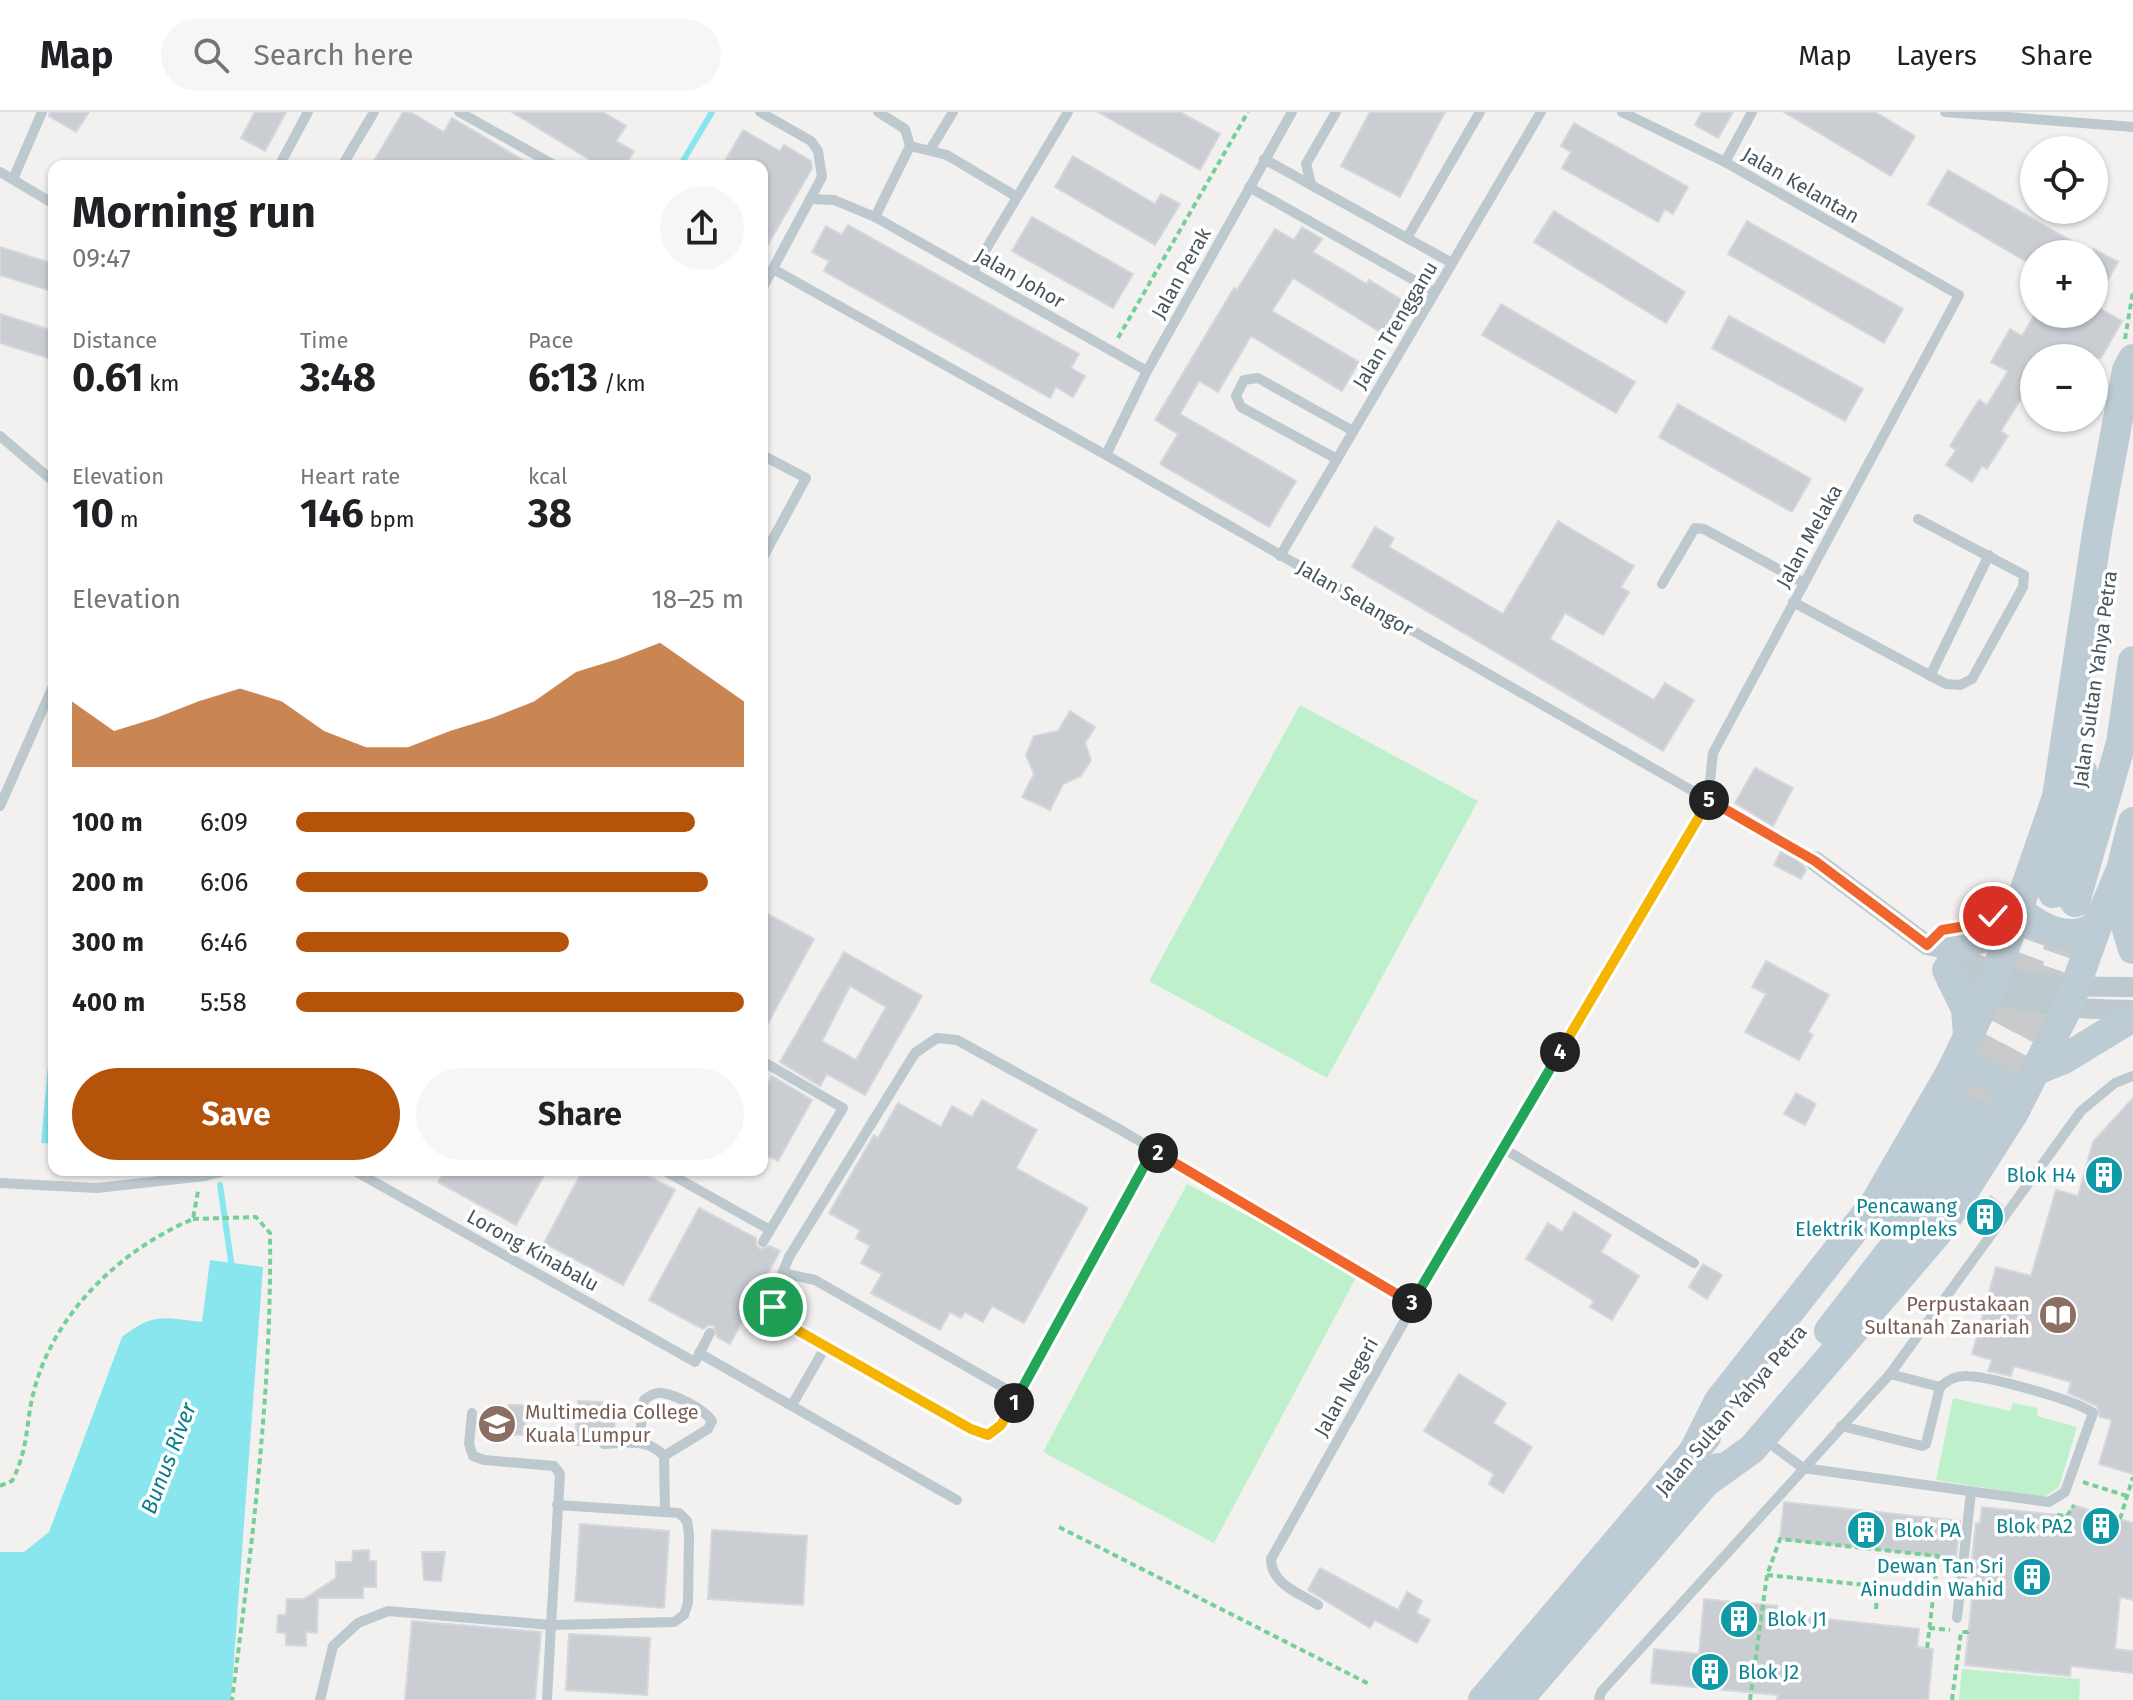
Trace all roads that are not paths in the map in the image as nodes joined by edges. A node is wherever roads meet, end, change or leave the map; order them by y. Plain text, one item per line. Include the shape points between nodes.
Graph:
1 (42, 112) edge
2 (308, 112) edge
3 (374, 112) edge
4 (459, 112) edge
5 (760, 112) edge
6 (878, 112) edge
7 (953, 112) edge
8 (1068, 112) edge
9 (1292, 112) edge
10 (1336, 112) edge
11 (1480, 112) edge
12 (1541, 112) edge
13 (1622, 112) edge
14 (1752, 112) edge
15 (1945, 112) edge
16 (2133, 127) edge
17 (910, 146) junction
18 (930, 150) junction
19 (1264, 159) junction
20 (282, 160) edge
21 (346, 160) edge
22 (545, 160) edge
23 (1725, 162) junction
24 (0, 172) edge
25 (13, 179) junction
26 (1311, 184) junction
27 (1249, 187) junction
28 (1017, 197) junction
29 (810, 199) junction
30 (48, 200) edge
31 (875, 217) junction
32 (1407, 238) junction
33 (1452, 263) junction
34 (773, 269) junction
35 (973, 271) junction
36 (768, 278) edge
37 (1435, 292) junction
38 (1959, 295) joint
39 (2128, 356) edge
40 (1147, 371) junction
41 (2133, 415) edge
42 (1353, 431) junction
43 (0, 436) edge
44 (1106, 455) junction
45 (768, 458) edge
46 (1337, 459) junction
47 (48, 476) edge
48 (1918, 519) dead end
49 (768, 548) edge
50 (1989, 555) junction
51 (1280, 556) junction
52 (1804, 583) junction
53 (1662, 584) dead end
54 (1793, 602) junction
55 (2133, 661) edge
56 (1930, 676) junction
57 (48, 698) edge
58 (1708, 799) junction
59 (0, 806) edge
60 (2133, 822) edge
61 (1815, 861) joint
62 (2121, 870) junction
63 (2016, 918) junction
64 (2097, 926) junction
65 (2133, 949) edge
66 (1940, 954) junction
67 (1993, 983) junction
68 (2133, 987) edge
69 (2073, 996) junction
70 (2133, 1010) edge
71 (2133, 1017) edge
72 (1968, 1036) junction
73 (768, 1064) edge
74 (2039, 1069) junction
75 (1951, 1072) junction
76 (2133, 1076) edge
77 (2013, 1114) junction
78 (1504, 1149) junction
79 (1153, 1150) junction
80 (202, 1176) edge
81 (364, 1176) edge
82 (674, 1176) edge
83 (0, 1183) edge
84 (770, 1230) junction
85 (763, 1242) dead end
86 (1694, 1263) dead end
87 (783, 1273) junction
88 (1414, 1304) junction
89 (710, 1333) dead end
90 (826, 1346) junction
91 (697, 1357) junction
92 (1890, 1374) junction
93 (1940, 1387) junction
94 (1018, 1396) junction
95 (792, 1405) junction
96 (472, 1413) dead end
97 (1841, 1426) junction
98 (1762, 1438) junction
99 (639, 1443) junction
100 (604, 1444) dead end
101 (1693, 1453) junction
102 (664, 1456) junction
103 (1803, 1468) junction
104 (1706, 1482) junction
105 (1971, 1492) junction
106 (957, 1500) dead end
107 (557, 1505) junction
108 (665, 1511) junction
109 (1318, 1605) dead end
110 (1957, 1618) dead end
111 (551, 1625) junction
112 (320, 1700) edge
113 (547, 1700) edge
114 (1483, 1700) edge
115 (1518, 1700) edge
116 (1599, 1700) edge

1 - 25 lane
2 - 20 lane
3 - 21 lane
4 - 22 lane
5 - 29 lane via 811,141 818,151 822,177
6 - 17 lane via 905,129
7 - 18 lane
8 - 28 lane
9 - 19 lane, Jalan Perak
10 - 26 lane via 1306,164
11 - 32 lane
12 - 33 lane, Jalan Trengganu
13 - 23 lane, Jalan Kelantan
14 - 23 lane
15 - 16 lane
17 - 18 lane
17 - 31 lane
18 - 28 lane
19 - 26 lane
19 - 27 lane, Jalan Perak
23 - 38 lane, Jalan Kelantan
24 - 25 lane
25 - 30 lane
26 - 32 lane
27 - 37 lane
27 - 40 lane, Jalan Perak
28 - 35 lane
29 - 31 lane, Jalan Johor via 834,200
29 - 34 lane
31 - 35 lane, Jalan Johor
32 - 33 lane
33 - 37 lane, Jalan Trengganu
34 - 36 lane
34 - 44 lane, Jalan Selangor
35 - 40 lane, Jalan Johor
37 - 42 lane, Jalan Trengganu
38 - 52 lane, Jalan Melaka
39 - 63 main road via 2057,797
40 - 44 lane, Jalan Perak
41 - 55 main road, Jalan Sultan Yahya Petra via 2064,898 2121,743
42 - 46 lane, Jalan Trengganu
42 - 46 lane via 1258,378 1244,380 1236,396 1241,407
43 - 47 lane
44 - 51 lane, Jalan Selangor
45 - 49 lane via 806,478
46 - 51 lane, Jalan Trengganu
48 - 50 lane
50 - 56 lane
50 - 56 lane via 2024,575 2023,587 1972,679 1946,684
51 - 58 lane, Jalan Selangor
52 - 53 lane via 1695,528
52 - 54 lane, Jalan Melaka
54 - 56 lane
54 - 58 lane, Jalan Melaka via 1713,753
57 - 59 lane
58 - 61 lane, Jalan Selangor
58 - 78 lane, Jalan Negeri
60 - 62 main road
61 - 66 street, Jalan Selangor
62 - 64 main road
62 - 65 main road via 2122,913
63 - 64 main road via 2064,935
63 - 66 main road via 1999,934
63 - 67 main road
64 - 69 main road
66 - 67 street, Jalan Selangor
66 - 72 main road via 1966,1009
67 - 69 street, Jalan Selangor via 2037,983
67 - 72 main road
68 - 69 street
69 - 70 street
69 - 74 main road
71 - 74 main road
72 - 75 main road
73 - 84 lane via 843,1108
74 - 77 main road
75 - 77 main road via 1978,1070 1994,1078 2009,1095
75 - 101 main road via 1875,1203 1719,1401
76 - 92 lane via 2115,1083 2081,1111
77 - 98 main road via 1938,1232
78 - 86 lane
78 - 88 lane, Jalan Negeri
79 - 87 lane via 957,1040 937,1038 915,1053
79 - 88 lane
79 - 94 lane
80 - 83 lane via 97,1188
81 - 91 lane, Lorong Kinabalu
82 - 84 lane
84 - 85 lane
87 - 90 lane via 773,1307 783,1322
87 - 94 lane via 815,1280
88 - 109 lane, Jalan Negeri via 1271,1559 1277,1579
89 - 91 lane
90 - 94 lane via 988,1435 1001,1425
90 - 95 lane
91 - 95 lane, Lorong Kinabalu
92 - 93 lane
92 - 97 lane
93 - 97 lane via 1929,1438 1922,1446
93 - 105 lane via 1951,1378 1967,1376 2093,1413 2065,1492 2049,1502
95 - 106 lane, Lorong Kinabalu
96 - 107 lane via 473,1456 554,1466 560,1474
97 - 103 lane
98 - 103 lane
98 - 104 main road
99 - 100 lane
99 - 102 lane via 655,1446
99 - 102 lane via 644,1400 651,1395 660,1392 706,1413 712,1421 708,1429
101 - 104 main road, Jalan Sultan Yahya Petra via 1808,1320 1969,1110 1934,1195
101 - 114 main road, Jalan Sultan Yahya Petra
102 - 108 lane
103 - 105 lane
103 - 116 lane
104 - 115 main road, Jalan Sultan Yahya Petra
105 - 110 lane
107 - 108 lane
107 - 111 lane
108 - 111 lane via 687,1521 684,1615 674,1622
111 - 112 lane via 388,1611 358,1623 333,1646
111 - 113 lane

